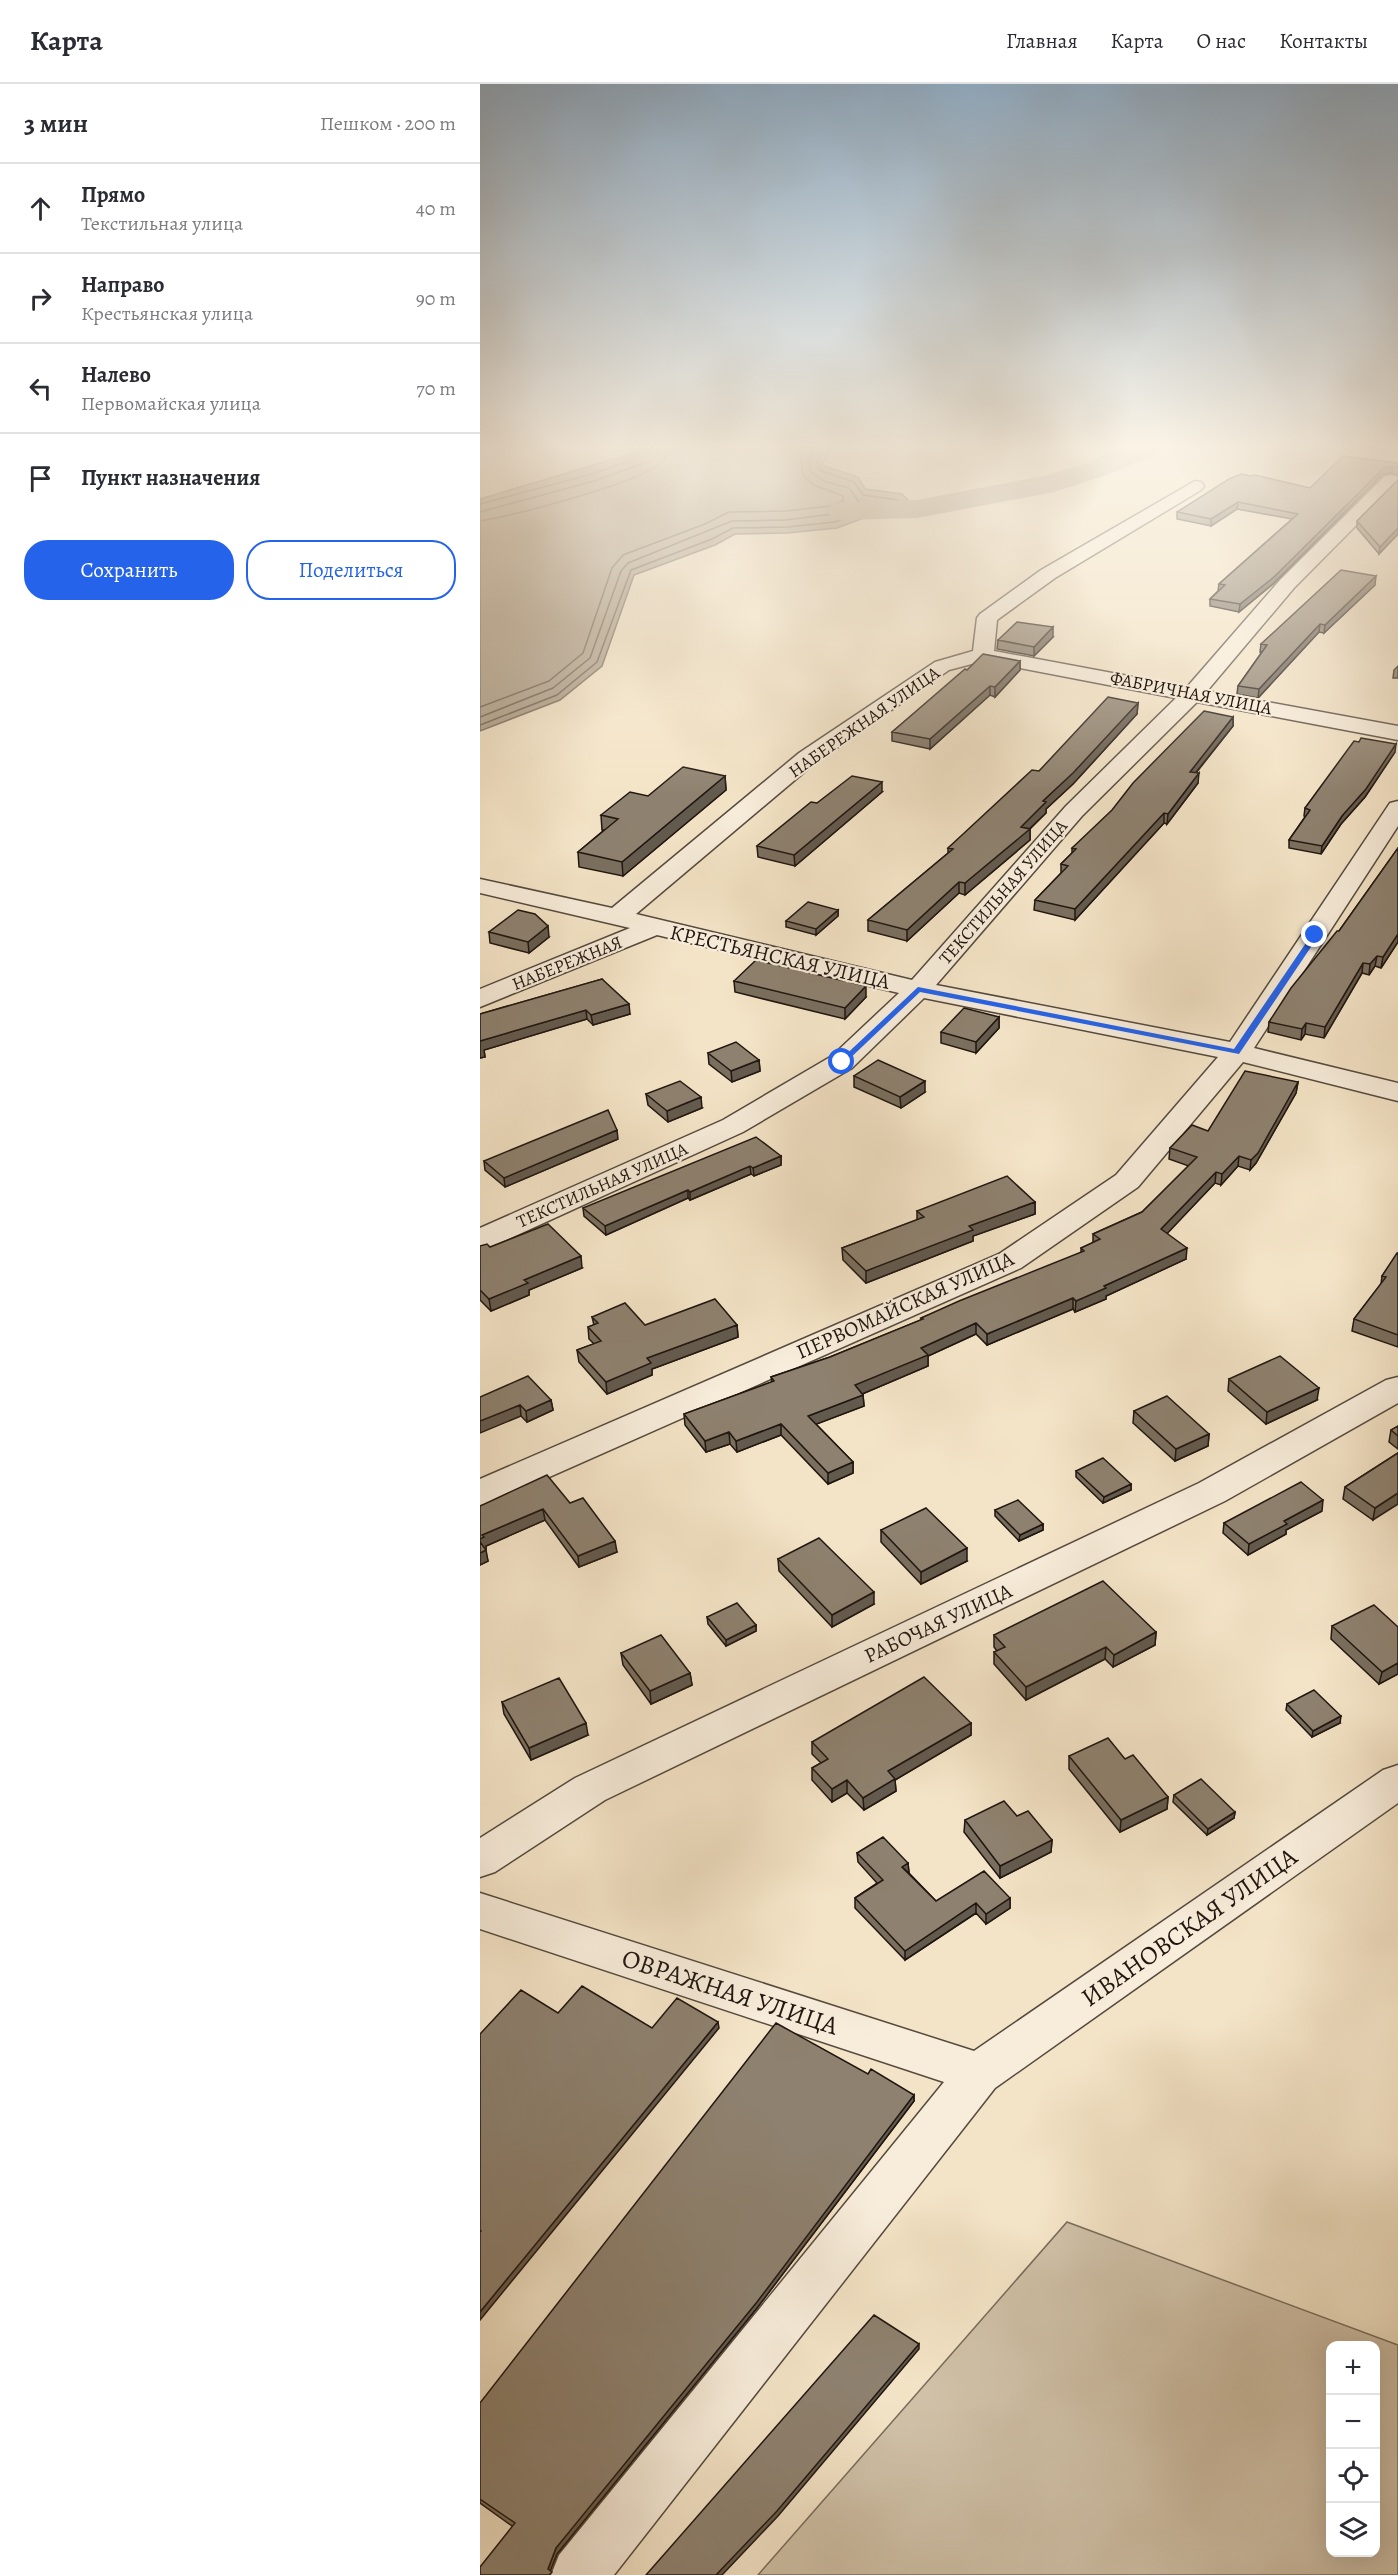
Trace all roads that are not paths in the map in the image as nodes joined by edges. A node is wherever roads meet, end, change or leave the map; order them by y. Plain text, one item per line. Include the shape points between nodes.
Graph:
1 (1069, 561) edge
2 (1310, 561) edge
3 (983, 655) junction
4 (1193, 693) junction
5 (1398, 734) edge
6 (1398, 807) edge
7 (480, 886) edge
8 (617, 916) junction
9 (655, 927) junction
10 (918, 989) junction
11 (480, 999) edge
12 (1236, 1052) junction
13 (1398, 1092) edge
14 (480, 1240) edge
15 (1398, 1388) edge
16 (480, 1492) edge
17 (1398, 1781) edge
18 (480, 1860) edge
19 (480, 1911) edge
20 (979, 2073) junction
21 (579, 2575) edge

1 - 3 street via 987,618
2 - 4 street, ТЕКСТИЛЬНАЯ УЛИЦА
3 - 4 street, ФАБРИЧНАЯ УЛИЦА
3 - 8 street, НАБЕРЕЖНАЯ УЛИЦА via 942,666 807,758
4 - 5 street, ФАБРИЧНАЯ УЛИЦА
4 - 10 street, ТЕКСТИЛЬНАЯ УЛИЦА via 1074,811
6 - 12 street, ПЕРВОМАЙСКАЯ УЛИЦА
7 - 8 street, КРЕСТЬЯНСКАЯ УЛИЦА
8 - 9 street, КРЕСТЬЯНСКАЯ УЛИЦА
9 - 10 street, КРЕСТЬЯНСКАЯ УЛИЦА
9 - 11 street, НАБЕРЕЖНАЯ
10 - 12 street, КРЕСТЬЯНСКАЯ УЛИЦА
10 - 14 street, ТЕКСТИЛЬНАЯ УЛИЦА via 842,1062 733,1126
12 - 13 street, КРЕСТЬЯНСКАЯ УЛИЦА
12 - 16 street, ПЕРВОМАЙСКАЯ УЛИЦА via 1127,1181 1010,1261
15 - 18 street, РАБОЧАЯ УЛИЦА via 1212,1492 590,1789
17 - 20 street, ИВАНОВСКАЯ УЛИЦА
19 - 20 street, ОВРАЖНАЯ УЛИЦА
20 - 21 street, ИВАНОВСКАЯ УЛИЦА

